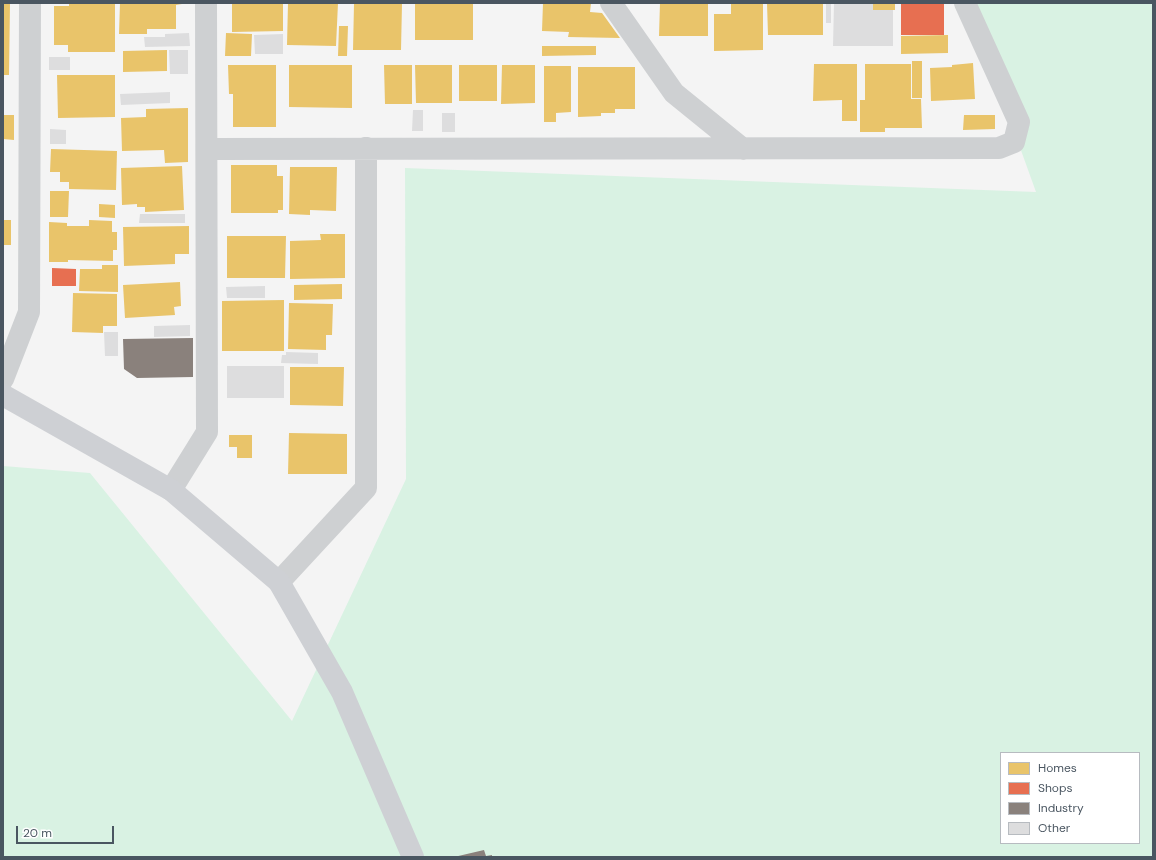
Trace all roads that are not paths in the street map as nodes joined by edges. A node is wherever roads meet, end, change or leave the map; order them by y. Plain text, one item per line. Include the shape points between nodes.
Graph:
1 (30, 3) edge
2 (206, 3) edge
3 (611, 3) edge
4 (965, 3) edge
5 (366, 148) junction
6 (207, 149) junction
7 (743, 149) junction
8 (3, 379) edge
9 (3, 395) edge
10 (171, 490) junction
11 (279, 582) junction
12 (413, 857) edge

1 - 8 street via 29,312
2 - 6 street
3 - 7 street via 674,93
4 - 7 street via 1019,122 1014,142 999,148
5 - 6 street
5 - 7 street
5 - 11 street via 366,488
6 - 10 street via 207,432
9 - 10 street
10 - 11 street
11 - 12 street via 342,692

